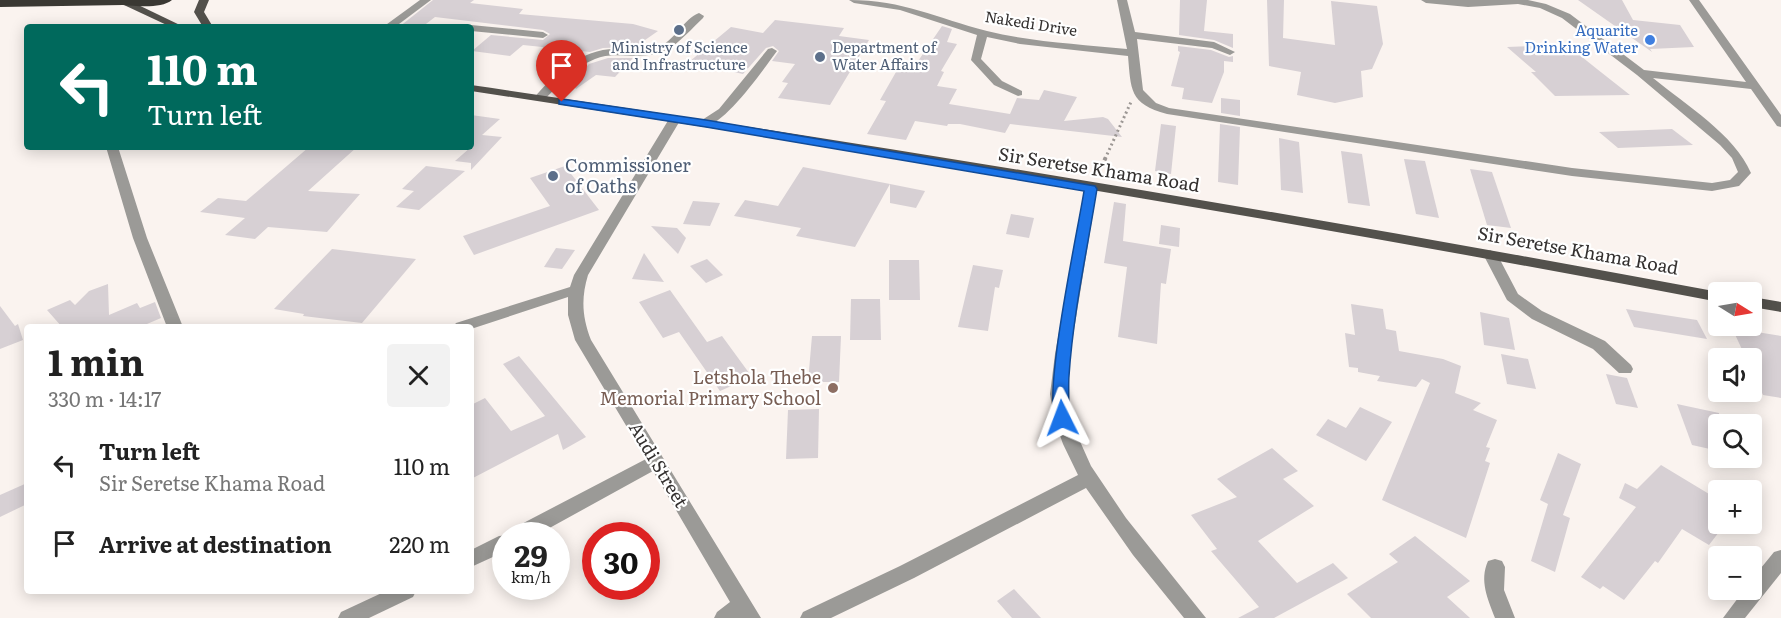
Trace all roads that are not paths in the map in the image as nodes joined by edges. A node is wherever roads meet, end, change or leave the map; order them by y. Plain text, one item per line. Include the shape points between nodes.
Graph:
1 (166, 0) edge
2 (204, 0) edge
3 (426, 0) edge
4 (854, 0) edge
5 (1122, 0) edge
6 (1426, 0) edge
7 (1694, 0) edge
8 (120, 2) edge
9 (0, 3) edge
10 (699, 16) dead end
11 (172, 24) edge
12 (206, 24) edge
13 (392, 24) edge
14 (474, 28) edge
15 (983, 33) junction
16 (543, 35) dead end
17 (1131, 35) junction
18 (772, 51) dead end
19 (1230, 52) dead end
20 (1134, 53) junction
21 (1641, 73) junction
22 (1754, 86) junction
23 (474, 88) edge
24 (1018, 93) dead end
25 (540, 98) junction
26 (675, 119) junction
27 (706, 123) junction
28 (1781, 123) edge
29 (113, 150) edge
30 (1091, 189) junction
31 (1490, 254) junction
32 (575, 290) junction
33 (1708, 295) edge
34 (1762, 304) edge
35 (1781, 307) edge
36 (174, 324) edge
37 (469, 324) edge
38 (1625, 369) dead end
39 (655, 462) junction
40 (1089, 478) junction
41 (543, 522) edge
42 (492, 549) edge
43 (474, 558) edge
44 (1781, 558) edge
45 (1495, 567) dead end
46 (400, 594) edge
47 (746, 612) edge
48 (354, 617) edge
49 (1737, 617) edge
50 (724, 618) edge
51 (810, 618) edge
52 (1196, 618) edge
53 (1505, 618) edge

1 - 8 highway
2 - 12 main road via 199,12
3 - 13 street
4 - 15 street, Nakedi Drive via 901,7
5 - 17 street
6 - 21 street via 1468,4 1518,1 1553,9
7 - 22 street
8 - 9 highway
8 - 11 main road
10 - 25 street via 664,49 592,56 573,67
14 - 16 street
15 - 20 street, Nakedi Drive via 1020,41
15 - 24 street via 976,60 998,83
17 - 19 street via 1214,45
17 - 20 street
18 - 27 street via 723,111
20 - 21 street via 1137,91 1152,105 1167,111 1572,172 1712,187 1734,183 1745,173 1738,157 1724,142
21 - 22 street
22 - 28 street
23 - 25 main road, Sir Seretse Khama Road
25 - 26 main road, Sir Seretse Khama Road
26 - 27 main road, Sir Seretse Khama Road
26 - 32 street, Audi Street
27 - 30 main road, Sir Seretse Khama Road
29 - 36 street via 144,253
30 - 31 main road, Sir Seretse Khama Road
30 - 40 street via 1064,352 1060,401 1062,418
31 - 33 main road, Sir Seretse Khama Road
31 - 38 street via 1512,297 1537,315 1599,345
32 - 37 street
32 - 39 street, Audi Street via 574,313 583,340
34 - 35 main road
39 - 41 street
39 - 47 street, Audi Street
40 - 51 street
40 - 52 street
42 - 43 street
44 - 49 street
45 - 53 street via 1494,590
46 - 48 street
47 - 50 street

